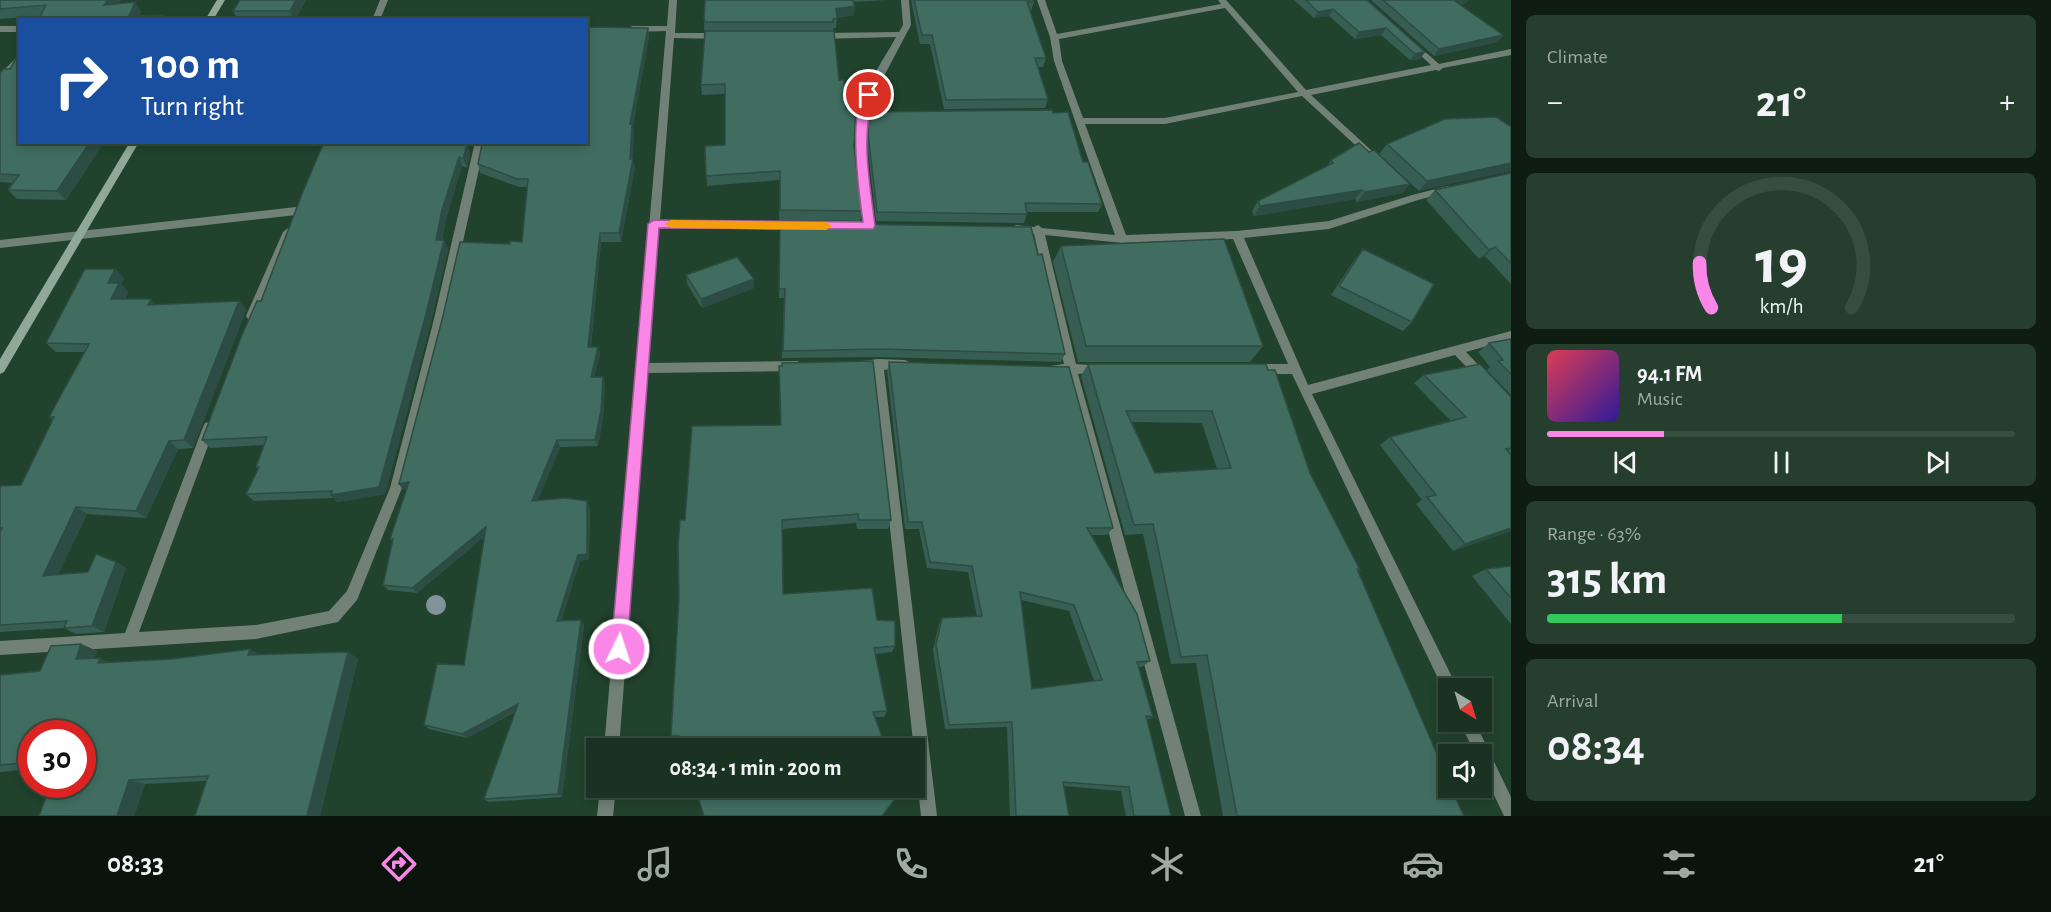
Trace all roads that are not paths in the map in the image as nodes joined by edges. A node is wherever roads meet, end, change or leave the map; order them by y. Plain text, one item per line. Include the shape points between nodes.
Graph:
1 (221, 0) edge
2 (384, 0) edge
3 (673, 0) edge
4 (905, 0) edge
5 (1041, 0) edge
6 (1225, 2) edge
7 (210, 18) edge
8 (377, 18) edge
9 (0, 29) edge
10 (18, 29) edge
11 (622, 30) edge
12 (670, 32) junction
13 (903, 34) junction
14 (738, 36) edge
15 (806, 37) edge
16 (1054, 37) junction
17 (1405, 38) edge
18 (1511, 52) edge
19 (18, 59) edge
20 (1438, 68) junction
21 (0, 79) edge
22 (1304, 93) junction
23 (1065, 113) edge
24 (862, 115) junction
25 (874, 115) edge
26 (1078, 117) junction
27 (134, 144) edge
28 (480, 144) edge
29 (1373, 157) edge
30 (1458, 187) edge
31 (1408, 189) edge
32 (1416, 197) junction
33 (654, 224) junction
34 (809, 226) edge
35 (857, 226) edge
36 (1004, 229) edge
37 (1038, 229) junction
38 (79, 235) junction
39 (1237, 235) junction
40 (1122, 238) junction
41 (0, 244) edge
42 (246, 332) edge
43 (1511, 334) edge
44 (1456, 349) junction
45 (878, 364) junction
46 (807, 365) edge
47 (842, 365) edge
48 (923, 365) edge
49 (642, 368) junction
50 (1036, 368) edge
51 (0, 369) edge
52 (1071, 369) junction
53 (1106, 369) edge
54 (1236, 369) edge
55 (1296, 369) junction
56 (1487, 382) edge
57 (1305, 391) junction
58 (212, 420) edge
59 (129, 640) junction
60 (0, 648) edge
61 (1445, 678) edge
62 (1472, 732) edge
63 (612, 738) edge
64 (607, 798) edge
65 (1511, 814) edge
66 (605, 816) edge
67 (929, 816) edge
68 (1193, 816) edge

1 - 7 street
2 - 8 street
3 - 12 street
4 - 13 street via 907,25
5 - 16 street
6 - 16 street
6 - 22 street
9 - 10 street
11 - 12 street
12 - 14 street
12 - 33 street
13 - 15 street
13 - 24 street
16 - 26 street via 1058,61
17 - 20 street
18 - 20 street
19 - 21 street
20 - 22 street
22 - 26 street via 1165,121
22 - 29 street
23 - 26 street
24 - 25 street
24 - 35 street via 860,142 875,227
26 - 40 street
27 - 38 street
28 - 59 street via 396,488 352,595 333,617 296,626
30 - 32 street
31 - 32 street
32 - 39 street via 1329,225
33 - 34 street
33 - 49 street
36 - 37 street
37 - 40 street
37 - 52 street
38 - 41 street
38 - 42 street via 298,206
38 - 51 street
39 - 40 street
39 - 55 street
43 - 44 street
44 - 56 street
44 - 57 street
45 - 47 street
45 - 48 street
45 - 67 street
46 - 49 street
49 - 63 street
50 - 52 street
52 - 53 street
52 - 68 street
54 - 55 street
55 - 57 street
57 - 61 street
58 - 59 street
59 - 60 street
62 - 65 street
64 - 66 street

